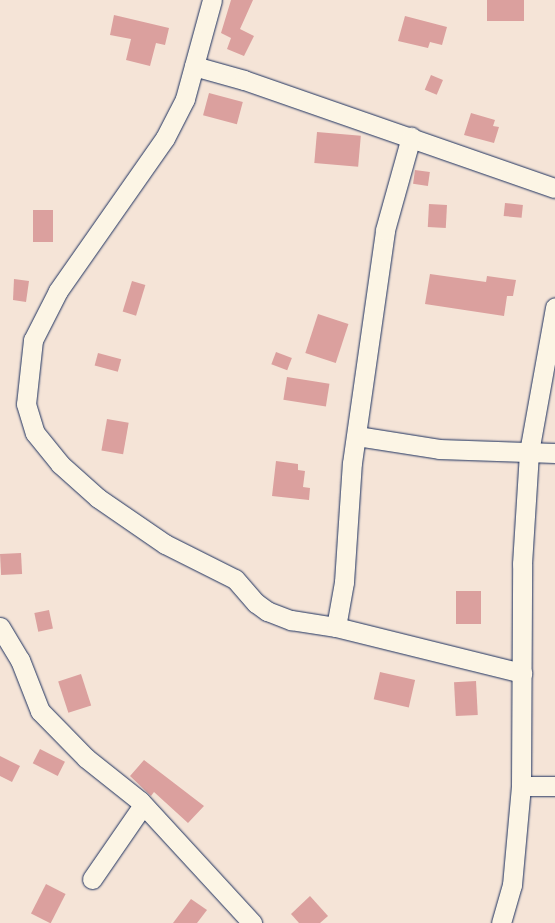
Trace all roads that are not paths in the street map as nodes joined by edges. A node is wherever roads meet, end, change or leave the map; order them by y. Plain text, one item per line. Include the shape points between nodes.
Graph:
1 (212, 0) edge
2 (194, 66) junction
3 (411, 137) junction
4 (555, 188) edge
5 (555, 307) edge
6 (357, 436) junction
7 (529, 452) junction
8 (555, 453) edge
9 (336, 626) junction
10 (0, 627) edge
11 (522, 673) junction
12 (521, 786) junction
13 (555, 786) edge
14 (143, 805) junction
15 (92, 878) dead end
16 (252, 923) edge
17 (501, 923) edge

1 - 2 street
2 - 3 street
2 - 9 street via 185,98 165,138 44,313 33,340 28,370 26,404 30,421 60,464 124,517 206,568 235,579 256,604 268,611 291,620
3 - 4 street
3 - 6 street via 385,230
5 - 7 street
6 - 7 street via 440,449
6 - 9 street via 344,582
7 - 8 street
7 - 11 street via 522,564
9 - 11 street
10 - 14 street via 20,660 40,710 86,758
11 - 12 street
12 - 13 street
12 - 17 street via 512,886
14 - 15 street
14 - 16 street

